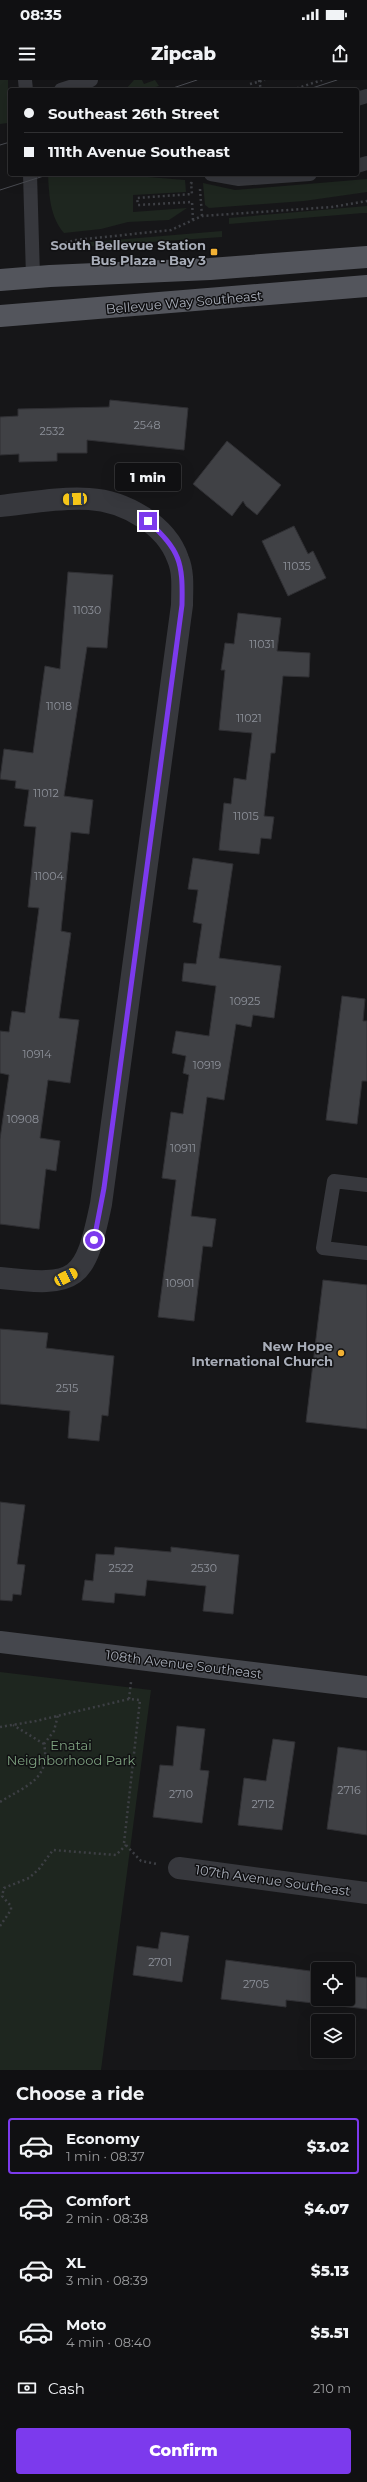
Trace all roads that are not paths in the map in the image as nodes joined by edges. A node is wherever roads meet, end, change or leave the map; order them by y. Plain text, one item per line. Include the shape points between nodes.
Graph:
1 (90, 80) edge
2 (67, 88) edge
3 (30, 176) edge
4 (222, 176) edge
5 (282, 176) edge
6 (367, 257) edge
7 (33, 277) junction
8 (0, 280) edge
9 (367, 286) edge
10 (0, 296) edge
11 (0, 316) edge
12 (0, 506) edge
13 (367, 1185) edge
14 (367, 1253) edge
15 (0, 1278) edge
16 (0, 1642) edge
17 (367, 1687) edge
18 (179, 1868) road end
19 (367, 1893) edge

1 - 2 lane
3 - 7 lane
4 - 5 lane via 239,179
6 - 7 main road via 210,269
7 - 8 main road
7 - 10 main road
9 - 11 main road, Bellevue Way Southeast
12 - 15 street via 81,499 109,501 129,509 148,521 169,541 179,560 182,580 181,613 94,1240 85,1263 59,1281 41,1283
13 - 14 lane via 334,1181 323,1248
16 - 17 street, 108th Avenue Southeast
18 - 19 street, 107th Avenue Southeast

